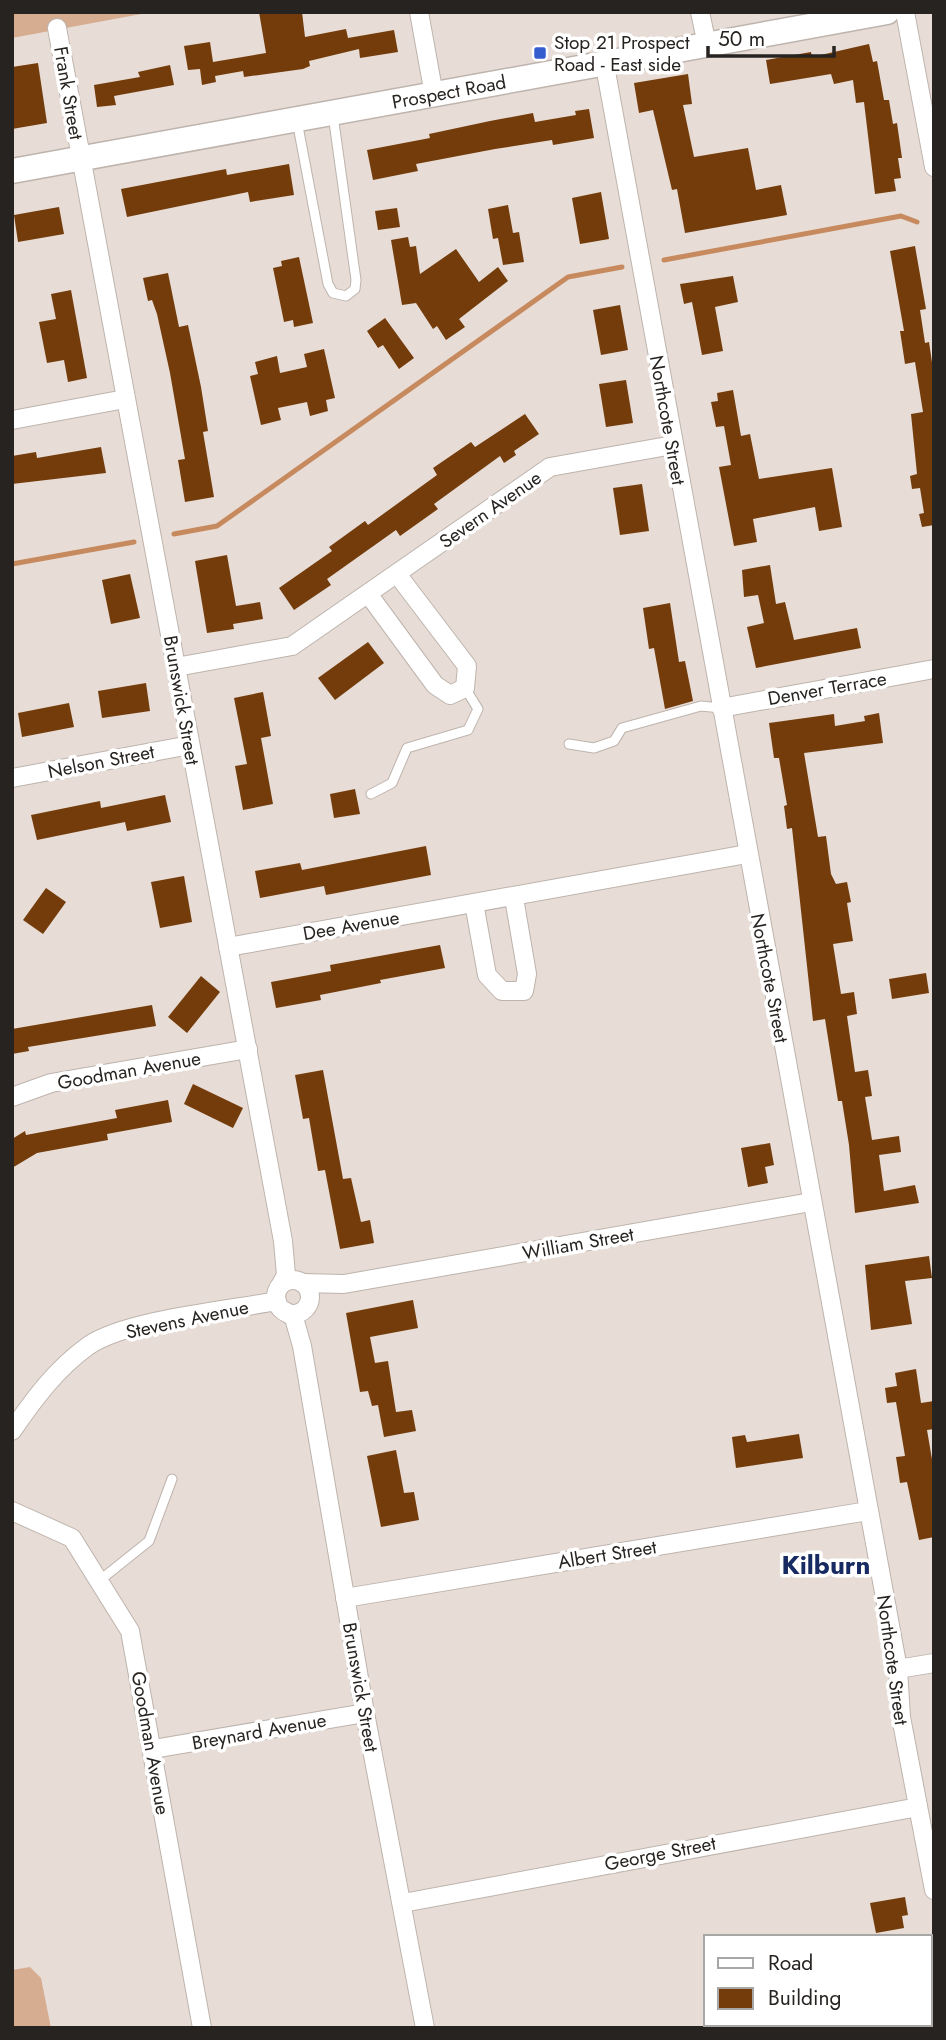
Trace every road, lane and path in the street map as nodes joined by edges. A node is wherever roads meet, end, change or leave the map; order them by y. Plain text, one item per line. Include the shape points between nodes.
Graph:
1 (419, 12) edge
2 (700, 12) edge
3 (887, 12) edge
4 (905, 12) edge
5 (57, 28) dead end
6 (707, 45) junction
7 (605, 66) junction
8 (434, 94) junction
9 (333, 113) junction
10 (297, 120) junction
11 (80, 159) junction
12 (934, 167) edge
13 (12, 171) edge
14 (125, 399) junction
15 (12, 420) edge
16 (673, 445) junction
17 (397, 574) junction
18 (369, 595) junction
19 (176, 667) junction
20 (934, 669) edge
21 (465, 688) junction
22 (721, 708) junction
23 (190, 744) junction
24 (569, 744) dead end
25 (12, 778) edge
26 (371, 793) dead end
27 (747, 854) junction
28 (514, 898) junction
29 (474, 903) junction
30 (228, 947) junction
31 (248, 1049) junction
32 (12, 1097) edge
33 (811, 1202) junction
34 (283, 1241) junction
35 (301, 1282) junction
36 (344, 1284) junction
37 (290, 1303) junction
38 (12, 1431) edge
39 (172, 1479) dead end
40 (12, 1511) edge
41 (868, 1511) junction
42 (99, 1581) junction
43 (345, 1598) junction
44 (934, 1663) edge
45 (898, 1669) junction
46 (365, 1713) junction
47 (153, 1749) junction
48 (918, 1807) junction
49 (930, 1852) edge
50 (934, 1890) edge
51 (402, 1903) junction
52 (202, 2028) edge
53 (425, 2028) edge

1 - 8 street
2 - 6 street
3 - 6 main road, Prospect Road
4 - 12 street
5 - 11 street, Frank Street
6 - 7 main road, Prospect Road
7 - 8 main road, Prospect Road
7 - 16 street, Northcote Street
8 - 9 main road, Prospect Road
9 - 10 main road, Prospect Road
9 - 10 lane via 356,280 355,289 346,296 333,292 328,284
10 - 11 main road, Prospect Road
11 - 13 main road, Prospect Road
11 - 14 street, Brunswick Street
14 - 15 street
14 - 19 street, Brunswick Street
16 - 17 street, Severn Avenue via 550,467
16 - 22 street, Northcote Street
17 - 18 street, Severn Avenue
17 - 21 street via 467,666
18 - 19 street, Severn Avenue via 292,646
18 - 21 street via 435,685 450,695
19 - 23 street, Brunswick Street
20 - 22 street, Denver Terrace
21 - 26 lane via 478,709 468,730 407,748 392,783
22 - 24 lane via 701,706 622,728 614,741 594,748
22 - 27 street, Northcote Street
23 - 25 street, Nelson Street
23 - 30 street, Brunswick Street
27 - 28 street, Dee Avenue
27 - 33 street, Northcote Street
28 - 29 street, Dee Avenue
28 - 29 street via 527,974 524,991 502,991 487,975
29 - 30 street, Dee Avenue
30 - 31 street, Brunswick Street
31 - 32 street, Goodman Avenue via 51,1083
31 - 34 street, Brunswick Street
33 - 36 street, William Street
33 - 41 street, Northcote Street
34 - 35 street, Brunswick Street
34 - 37 street, Brunswick Street
35 - 36 street, William Street
35 - 37 street, William Street via 289,1280
35 - 37 street, Brunswick Street via 309,1294
36 - 37 street, William Street
37 - 38 street, Stevens Avenue via 128,1328 90,1345 37,1393
37 - 43 street, Brunswick Street via 302,1346
39 - 42 lane via 149,1541
40 - 42 street, Goodman Avenue via 72,1538
41 - 43 street, Albert Street
41 - 45 street, Northcote Street
42 - 47 street, Goodman Avenue via 130,1631
43 - 46 street, Brunswick Street
44 - 45 street
45 - 48 street, Northcote Street via 901,1717
46 - 47 street, Breynard Avenue
46 - 51 street, Brunswick Street
47 - 52 street, Goodman Avenue
48 - 49 street, Northcote Street
48 - 51 street, George Street
49 - 50 street, Northcote Street
51 - 53 street, Brunswick Street

